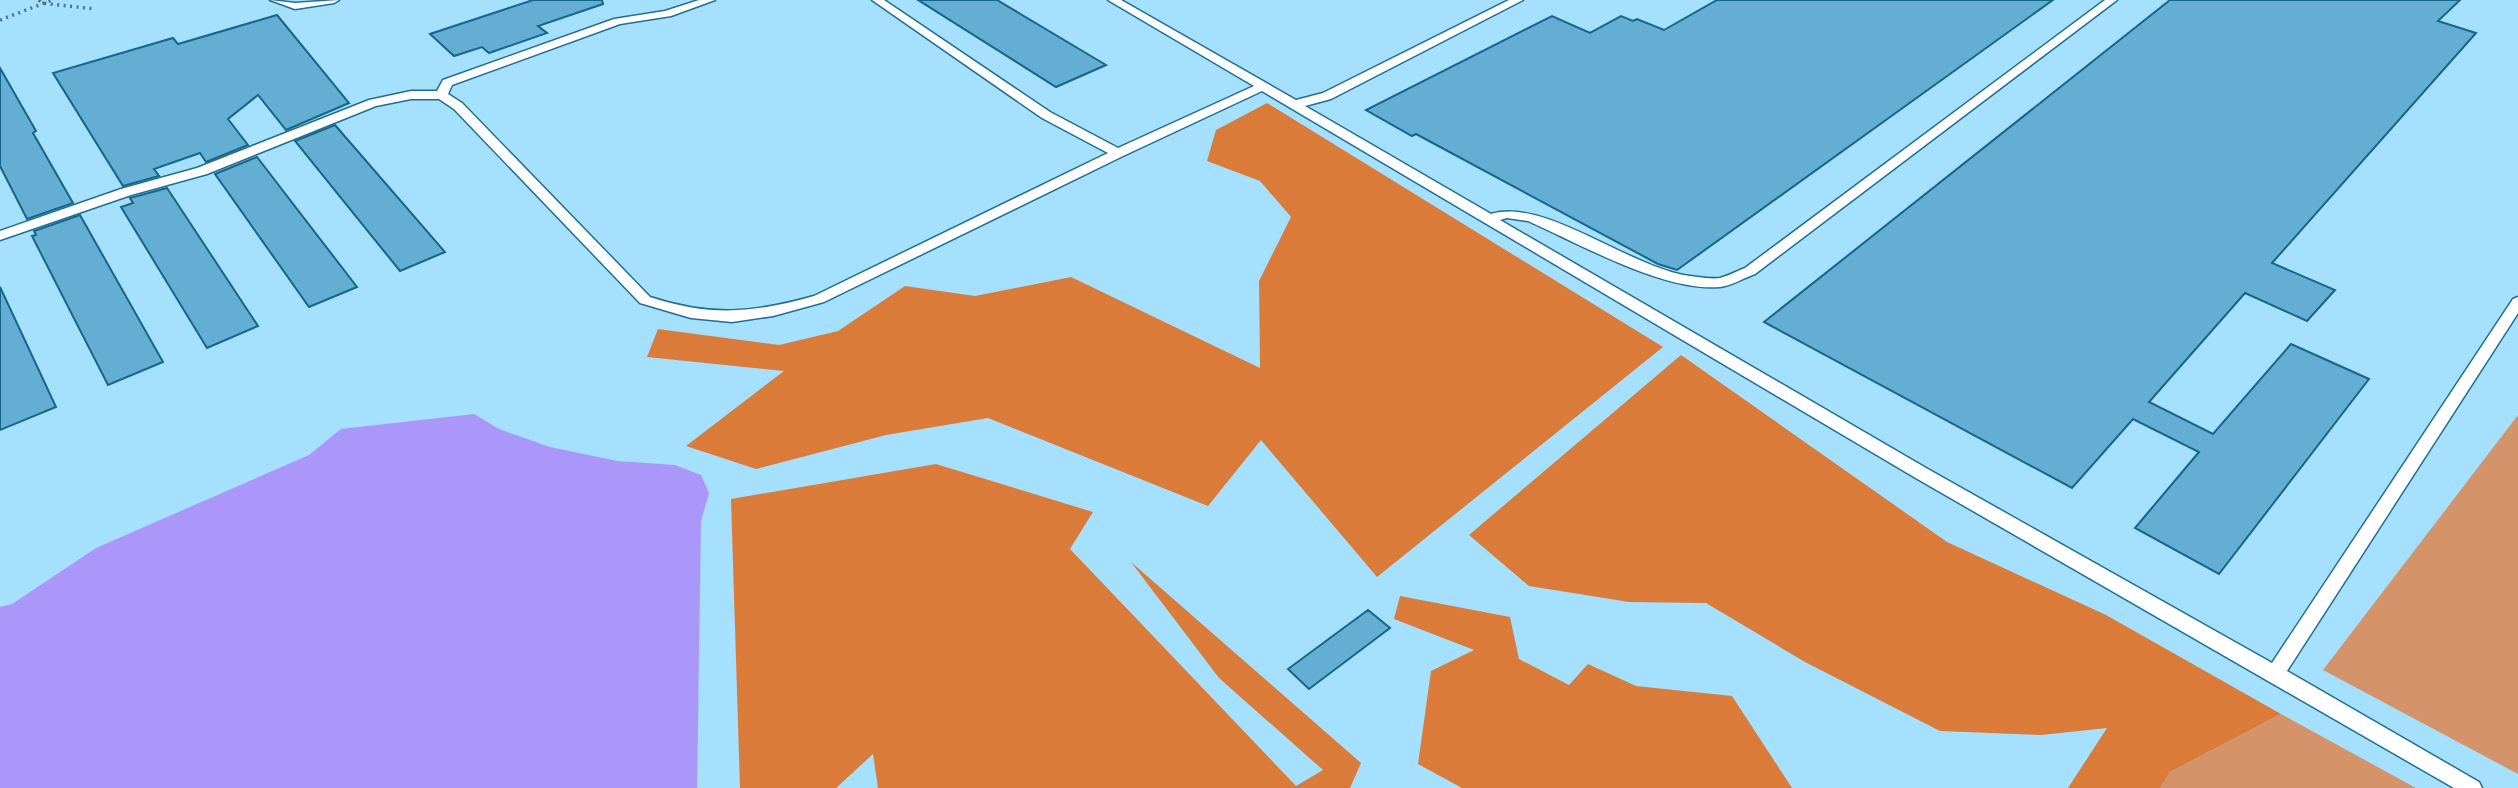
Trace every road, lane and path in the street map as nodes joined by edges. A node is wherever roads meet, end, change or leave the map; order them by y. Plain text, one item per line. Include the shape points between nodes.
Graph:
1 (52, 0) edge
2 (275, 0) edge
3 (334, 0) edge
4 (710, 0) edge
5 (877, 0) edge
6 (1113, 0) edge
7 (1518, 0) edge
8 (2112, 0) edge
9 (41, 2) edge
10 (95, 9) dead end
11 (0, 20) edge
12 (1264, 86) junction
13 (442, 95) junction
14 (1296, 104) junction
15 (1118, 153) junction
16 (1490, 219) junction
17 (0, 236) edge
18 (2518, 302) edge
19 (2276, 672) junction
20 (2472, 788) edge

1 - 9 path
2 - 3 lane via 295,6
4 - 13 lane via 667,14 618,21 530,52 447,83
5 - 15 lane via 1046,115
6 - 12 lane
7 - 14 lane via 1326,96
8 - 16 lane via 1751,271 1720,283 1657,273 1531,217 1506,214
9 - 10 path
9 - 11 path
12 - 14 lane
12 - 15 lane
13 - 15 lane via 458,106 645,300 683,314 728,318 776,313 819,299
13 - 17 lane via 411,95 373,103 202,171
14 - 16 lane
16 - 19 lane via 1845,429
18 - 19 lane
19 - 20 lane

